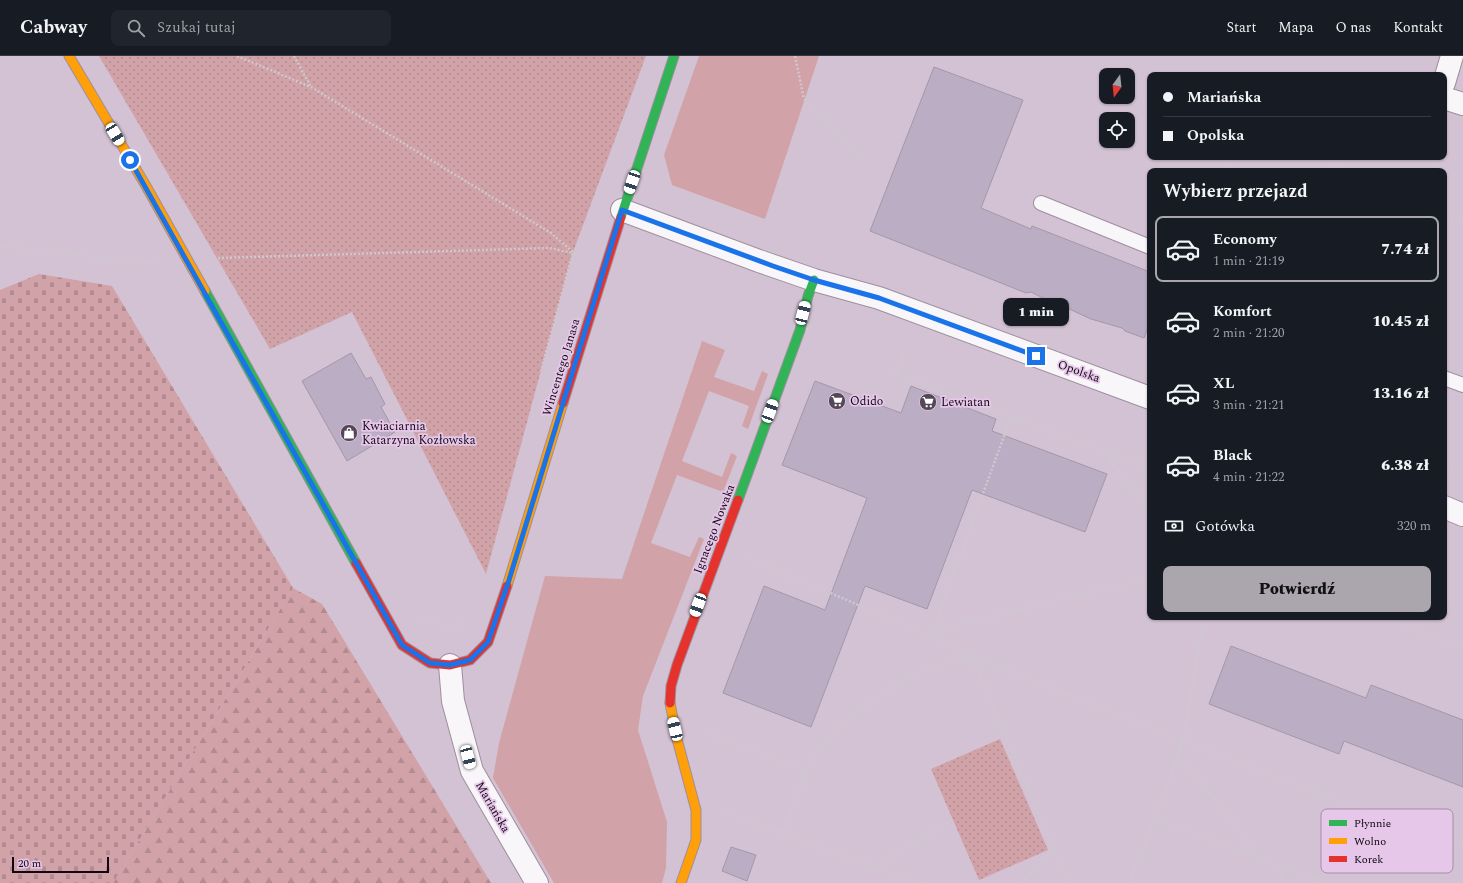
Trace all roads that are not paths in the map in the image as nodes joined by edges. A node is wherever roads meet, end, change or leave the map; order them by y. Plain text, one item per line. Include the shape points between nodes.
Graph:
1 (69, 56) edge
2 (674, 56) edge
3 (1452, 56) edge
4 (1447, 73) edge
5 (1447, 99) edge
6 (1463, 104) edge
7 (1041, 203) dead end
8 (622, 210) junction
9 (1147, 246) edge
10 (814, 280) junction
11 (1447, 379) edge
12 (1463, 386) edge
13 (1147, 397) edge
14 (1447, 508) edge
15 (1463, 515) edge
16 (450, 665) junction
17 (537, 883) edge
18 (681, 883) edge

1 - 16 street via 146,186 402,645 430,663
2 - 8 street, Wincentego Janasa
3 - 4 street
5 - 6 street
7 - 9 lane
8 - 10 street, Opolska
8 - 16 street, Wincentego Janasa via 488,642 470,660
10 - 13 street, Opolska via 879,298
10 - 18 street, Ignacego Nowaka via 800,330 671,686 673,720 696,810 696,840
11 - 12 lane
14 - 15 street
16 - 17 street, Mariańska via 453,701 472,771

